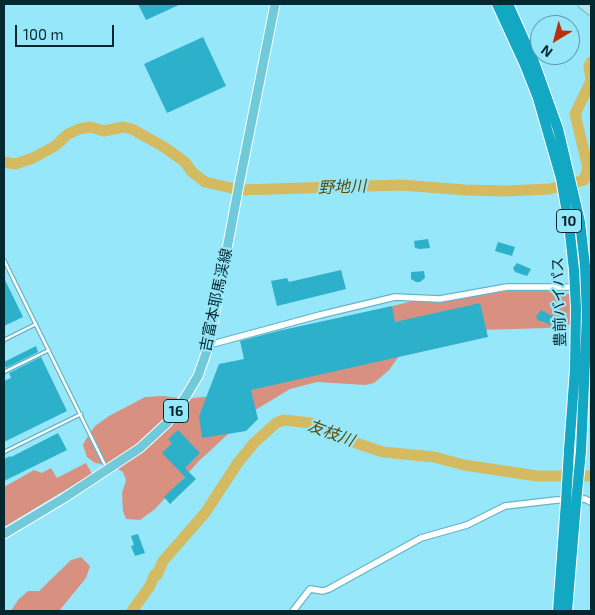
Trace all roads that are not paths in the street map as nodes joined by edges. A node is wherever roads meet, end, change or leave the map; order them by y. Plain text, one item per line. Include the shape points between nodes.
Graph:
1 (275, 4) edge
2 (496, 4) edge
3 (508, 4) edge
4 (582, 4) edge
5 (591, 11) edge
6 (4, 260) edge
7 (584, 287) edge
8 (36, 324) junction
9 (4, 340) edge
10 (210, 345) junction
11 (49, 350) junction
12 (4, 372) edge
13 (80, 414) junction
14 (4, 452) edge
15 (108, 470) junction
16 (591, 502) edge
17 (571, 503) junction
18 (4, 534) edge
19 (293, 611) edge
20 (558, 611) edge
21 (567, 611) edge

1 - 10 main road, 吉富本耶馬渓線 / 16
2 - 7 highway, 豊前バイパス / 10 via 525,65 549,134
3 - 7 highway, 豊前バイパス / 10 via 534,62 558,129 580,222
4 - 5 main road
6 - 8 lane
7 - 10 street via 507,287 440,299 395,297
7 - 17 highway, 豊前バイパス / 10, bridge via 569,450
7 - 17 highway, 豊前バイパス / 10, bridge via 586,363 581,452
8 - 9 lane
8 - 11 lane
10 - 15 main road, 吉富本耶馬渓線 / 16 via 198,376 167,423 140,448
11 - 12 lane
11 - 13 lane
13 - 14 lane
13 - 15 lane
15 - 18 main road, 吉富本耶馬渓線 / 16
16 - 19 street via 584,499 557,500 506,506 467,525 421,538 329,589 310,590
17 - 20 highway, 豊前バイパス / 10
17 - 21 highway, 豊前バイパス / 10

